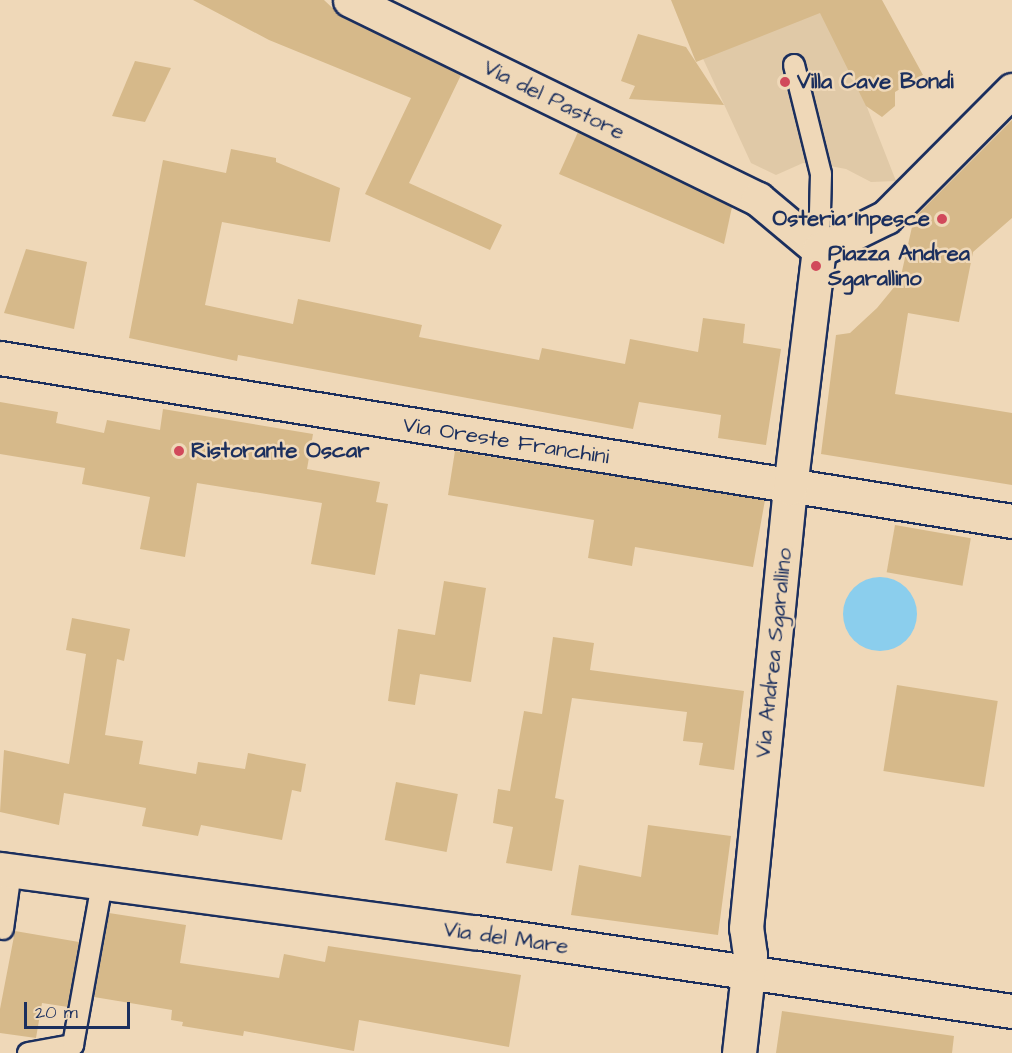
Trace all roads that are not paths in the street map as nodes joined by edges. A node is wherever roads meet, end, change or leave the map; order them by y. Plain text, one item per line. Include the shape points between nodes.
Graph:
1 (350, 0) edge
2 (794, 65) dead end
3 (1012, 90) edge
4 (819, 250) junction
5 (0, 358) edge
6 (790, 488) junction
7 (1012, 521) edge
8 (5, 870) edge
9 (102, 884) junction
10 (3, 929) dead end
11 (749, 973) junction
12 (1012, 1011) edge
13 (28, 1053) edge
14 (739, 1053) edge

1 - 4 street, Via del Pastore via 758,199
2 - 4 lane via 821,174
3 - 4 street via 886,217
4 - 6 street, Via Andrea Sgarallino
5 - 6 street, Via Oreste Franchini
6 - 7 street, Via Oreste Franchini
6 - 11 street, Via Andrea Sgarallino via 746,928
8 - 9 street, Via del Mare
8 - 10 lane
9 - 11 street, Via del Mare
9 - 13 lane via 73,1045
11 - 12 street, Via del Mare
11 - 14 street, Via Andrea Sgarallino

